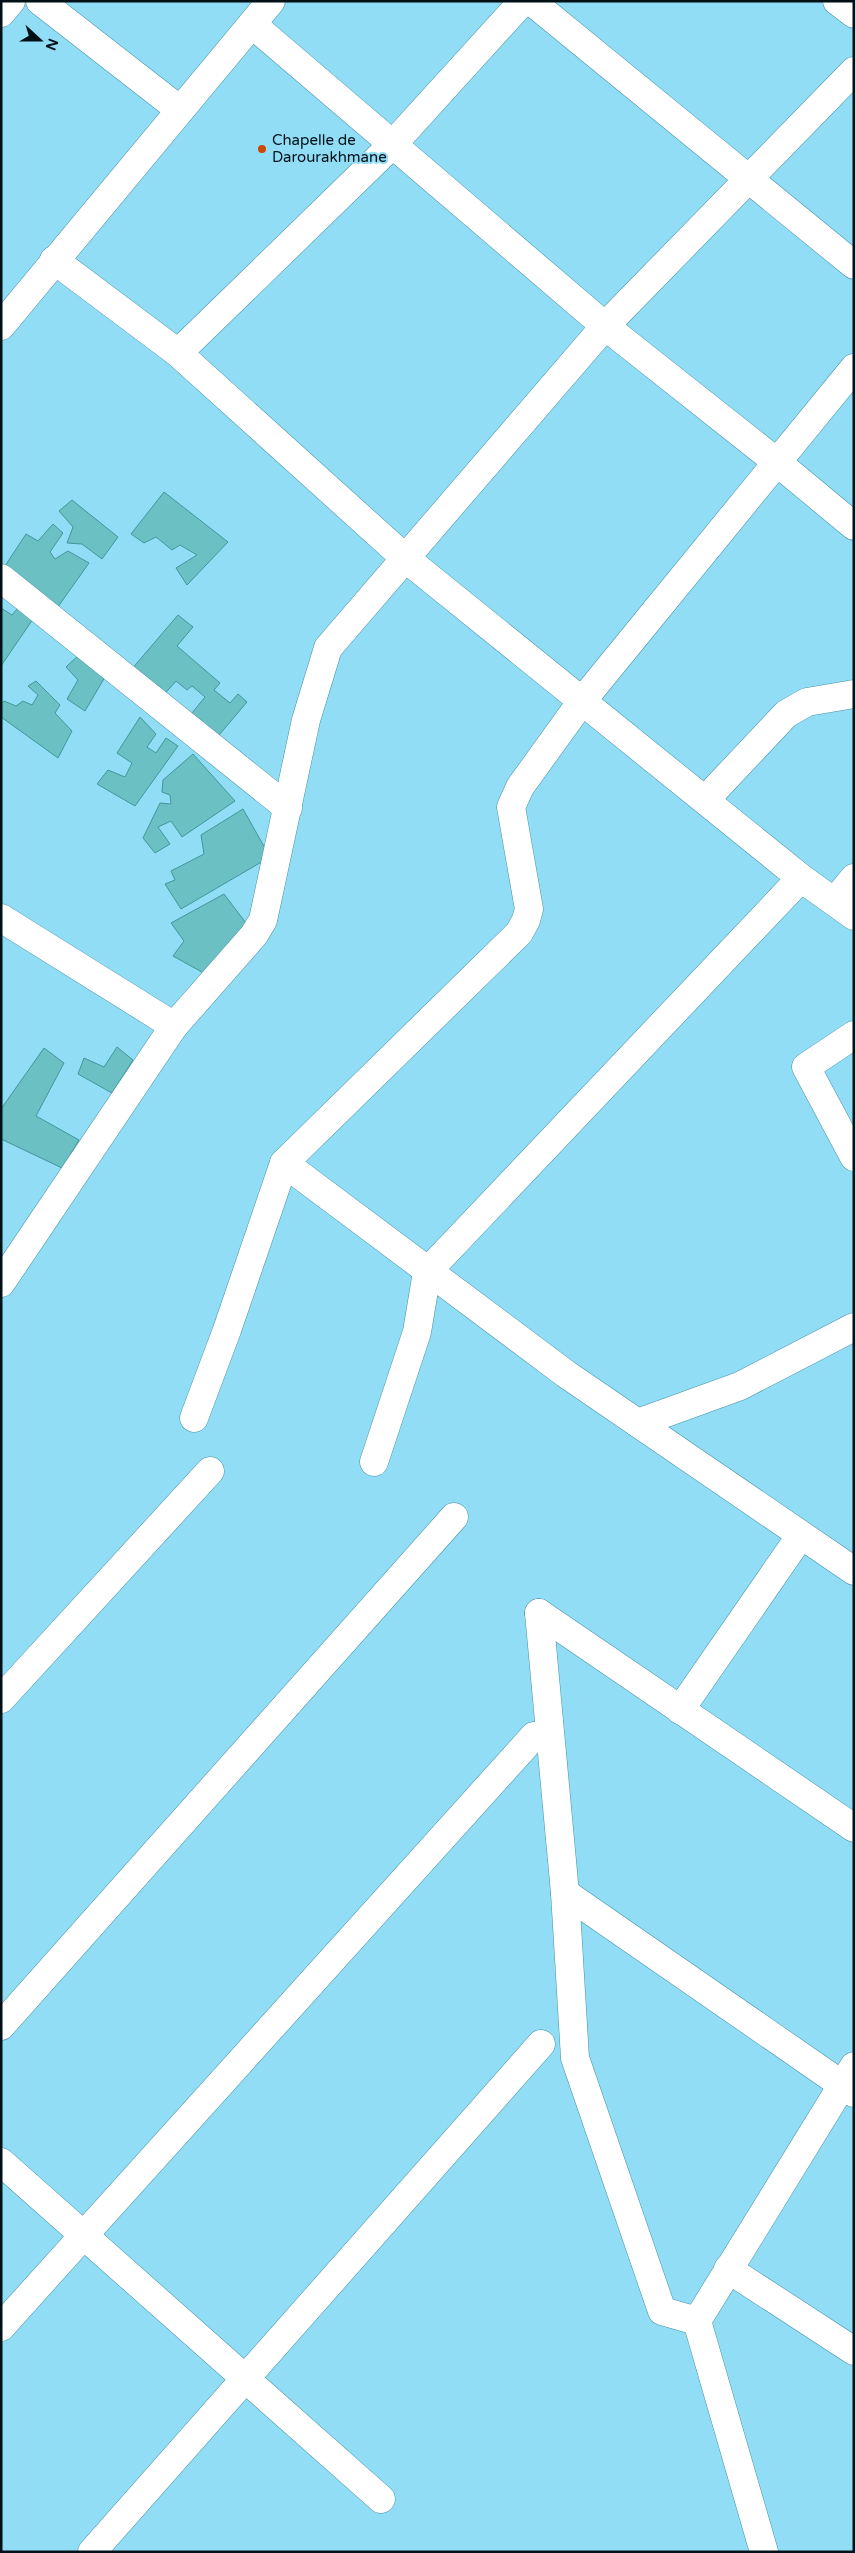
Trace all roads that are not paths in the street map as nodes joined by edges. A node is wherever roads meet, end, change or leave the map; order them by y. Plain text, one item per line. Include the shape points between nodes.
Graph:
1 (11, 1) edge
2 (40, 1) edge
3 (271, 1) edge
4 (523, 1) edge
5 (531, 1) edge
6 (837, 1) edge
7 (1, 13) edge
8 (854, 14) edge
9 (253, 25) junction
10 (854, 71) edge
11 (180, 110) junction
12 (393, 144) junction
13 (750, 178) junction
14 (54, 260) junction
15 (854, 265) edge
16 (1, 326) edge
17 (605, 326) junction
18 (178, 353) junction
19 (854, 368) edge
20 (778, 463) junction
21 (854, 526) edge
22 (405, 558) junction
23 (1, 578) edge
24 (854, 694) edge
25 (582, 701) junction
26 (706, 799) junction
27 (288, 808) junction
28 (801, 878) junction
29 (854, 878) edge
30 (844, 909) edge
31 (1, 918) edge
32 (174, 1026) junction
33 (854, 1035) edge
34 (854, 1157) edge
35 (284, 1163) junction
36 (427, 1272) junction
37 (1, 1283) edge
38 (854, 1327) edge
39 (194, 1418) dead end
40 (638, 1423) junction
41 (374, 1462) dead end
42 (210, 1471) dead end
43 (454, 1517) dead end
44 (801, 1535) junction
45 (854, 1571) edge
46 (1, 1699) edge
47 (680, 1710) junction
48 (534, 1736) dead end
49 (854, 1828) edge
50 (565, 1893) junction
51 (1, 2026) edge
52 (541, 2044) dead end
53 (850, 2081) edge
54 (1, 2162) edge
55 (83, 2236) junction
56 (728, 2269) junction
57 (697, 2321) junction
58 (1, 2327) edge
59 (854, 2352) edge
60 (246, 2377) junction
61 (381, 2499) dead end
62 (92, 2552) edge
63 (764, 2552) edge

1 - 7 street
2 - 11 street
3 - 9 street
4 - 12 street
5 - 13 street
6 - 8 street
9 - 11 street
9 - 12 street
10 - 13 street
11 - 14 street
12 - 17 street
12 - 18 street
13 - 15 street
13 - 17 street
14 - 16 street
14 - 18 street
17 - 20 street
17 - 22 street
18 - 22 street
19 - 20 street
20 - 21 street
20 - 25 street
22 - 25 street
22 - 27 street via 328,648 306,720
23 - 27 street
24 - 26 street via 807,702 786,714
25 - 26 street
25 - 35 street via 513,799 529,908 519,934
26 - 28 street
27 - 32 street via 263,920 254,935
28 - 30 street
28 - 36 street
29 - 30 street
31 - 32 street
32 - 37 street
33 - 34 street via 806,1067
35 - 36 street
35 - 39 street
36 - 40 street
36 - 41 street via 417,1332
38 - 40 street via 740,1386
40 - 44 street
42 - 46 street
43 - 51 street
44 - 45 street
44 - 47 street
47 - 49 street
47 - 50 street via 539,1613
48 - 55 street
50 - 53 street
50 - 57 street via 575,2058 662,2310
52 - 60 street
53 - 56 street
54 - 55 street
55 - 58 street
55 - 60 street
56 - 57 street
56 - 59 street
57 - 63 street
60 - 61 street
60 - 62 street

